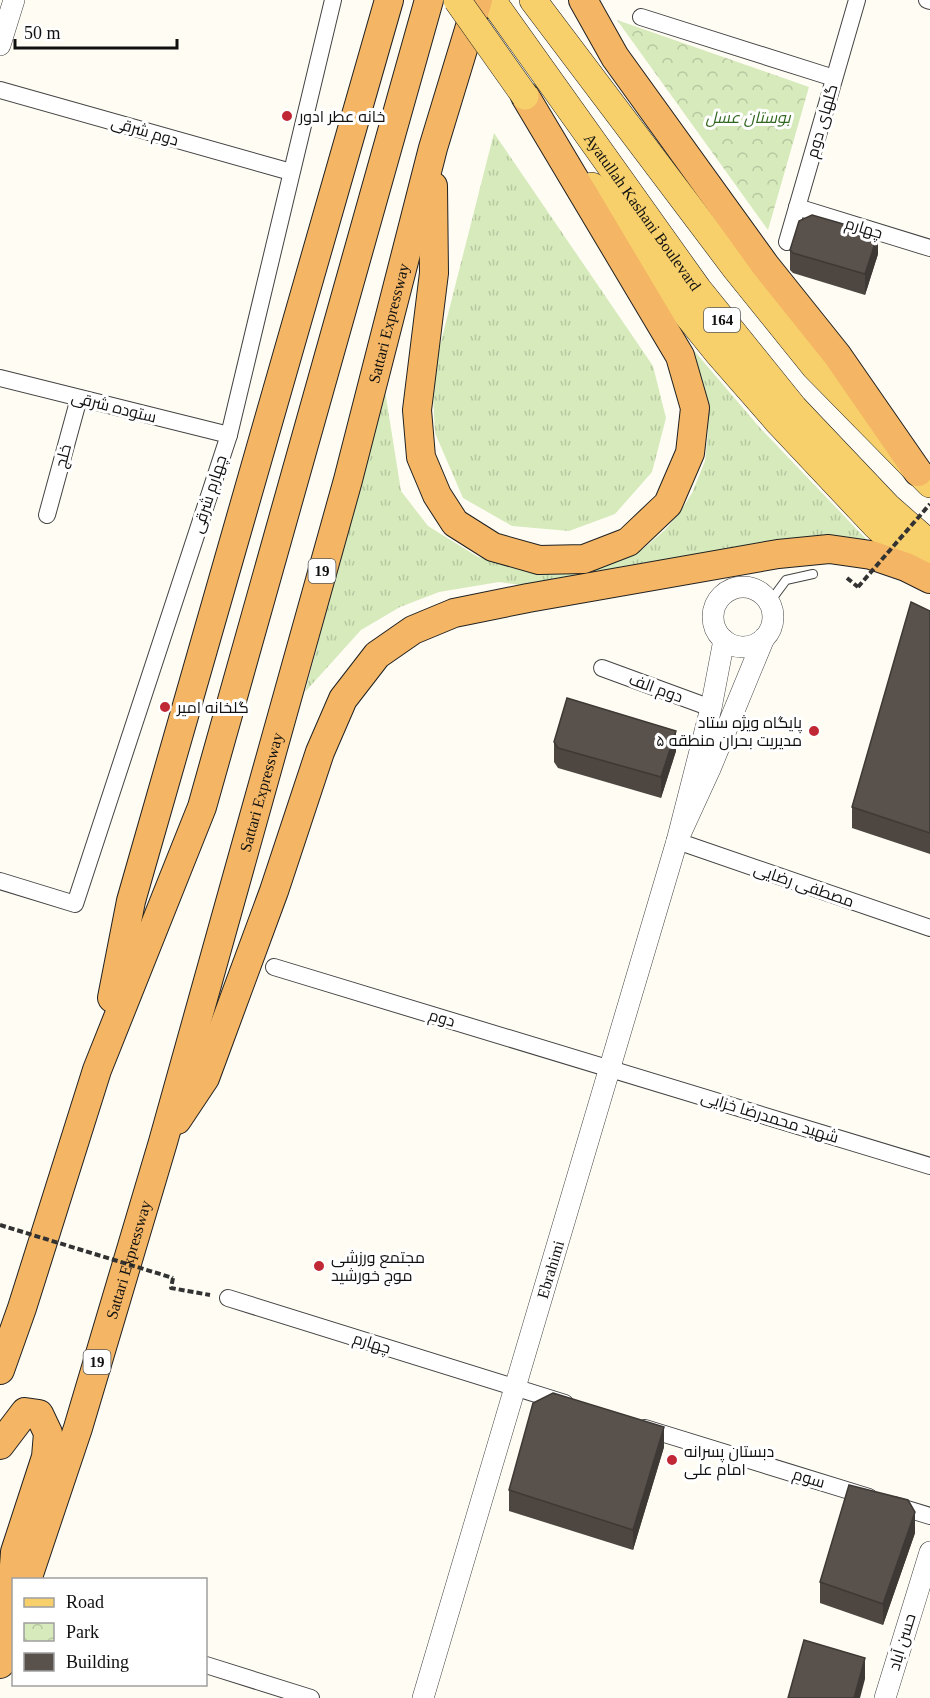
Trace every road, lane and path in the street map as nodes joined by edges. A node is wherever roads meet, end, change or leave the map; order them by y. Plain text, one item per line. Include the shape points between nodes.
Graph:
1 (14, 0) edge
2 (333, 0) edge
3 (389, 0) edge
4 (429, 0) edge
5 (457, 0) edge
6 (478, 0) edge
7 (492, 0) edge
8 (533, 0) edge
9 (583, 0) edge
10 (857, 0) edge
11 (641, 17) dead end
12 (0, 45) edge
13 (834, 78) junction
14 (0, 90) edge
15 (525, 96) junction
16 (433, 148) junction
17 (291, 172) junction
18 (797, 207) junction
19 (787, 242) dead end
20 (930, 248) edge
21 (0, 378) edge
22 (79, 398) junction
23 (229, 435) junction
24 (924, 478) edge
25 (930, 504) edge
26 (47, 514) dead end
27 (930, 544) edge
28 (813, 574) dead end
29 (930, 577) edge
30 (858, 587) dead end
31 (769, 603) junction
32 (764, 638) junction
33 (724, 640) junction
34 (602, 668) dead end
35 (711, 708) junction
36 (678, 841) junction
37 (0, 881) edge
38 (930, 928) edge
39 (274, 967) dead end
40 (610, 1069) junction
41 (97, 1070) junction
42 (163, 1142) junction
43 (930, 1166) edge
44 (0, 1225) edge
45 (228, 1298) joint
46 (0, 1370) edge
47 (515, 1388) junction
48 (583, 1408) edge
49 (627, 1422) edge
50 (0, 1445) edge
51 (930, 1516) edge
52 (930, 1552) edge
53 (14, 1578) edge
54 (28, 1578) edge
55 (12, 1608) edge
56 (11, 1627) edge
57 (0, 1664) edge
58 (207, 1665) edge
59 (311, 1698) edge
60 (423, 1698) edge
61 (885, 1698) edge

1 - 12 street
2 - 17 street, چهارم شرقی
3 - 41 highway via 131,901
4 - 41 highway via 201,807
5 - 15 main road, bridge
6 - 16 highway, Sattari Expressway / 19
7 - 27 main road, Ayatullah Kashani Boulevard / 164 via 698,289 794,408 887,506
8 - 24 main road, 164 via 815,367
9 - 24 highway via 615,57
10 - 13 street, گلهای دوم
11 - 13 street
13 - 18 street, گلهای دوم
14 - 17 street, دوم شرقی
15 - 16 highway via 680,356 695,408 690,453 669,504 628,542 584,559 539,560 493,547 455,523 437,495 421,457 417,410 434,273
15 - 29 main road via 717,352 876,526
16 - 42 highway, Sattari Expressway / 19 via 348,480
17 - 23 street, چهارم شرقی
18 - 19 street, گلهای دوم
18 - 20 street, چهارم
21 - 22 street, ستوده شرقی
22 - 23 street, ستوده شرقی
22 - 26 street, خلج
23 - 37 street, چهارم شرقی via 75,904
25 - 30 path, bridge
28 - 31 lane via 786,580
29 - 42 highway via 871,555 829,549 778,554 454,614 413,630 377,655 343,699 320,752 206,1078
31 - 32 street via 773,621
31 - 33 street via 763,595 746,587 720,597 713,615
32 - 33 street via 740,647
32 - 36 street
33 - 35 street
34 - 35 street, دوم الف
35 - 36 street
36 - 38 street, مصطفی رضایی
36 - 40 street, Ebrahimi
39 - 40 street, دوم
40 - 43 street, شهید محمدرضا خزایی
40 - 47 street, Ebrahimi
41 - 46 highway
42 - 54 highway, Sattari Expressway / 19 via 78,1428
44 - 45 path, bridge via 173,1278 171,1288
45 - 47 street, چهارم
47 - 48 street
47 - 60 street, Ebrahimi
49 - 51 street, سوم
50 - 53 highway via 25,1412 39,1414 48,1433 46,1457 15,1552
52 - 61 street, حسن آباد
55 - 56 highway
56 - 57 highway
58 - 59 street

